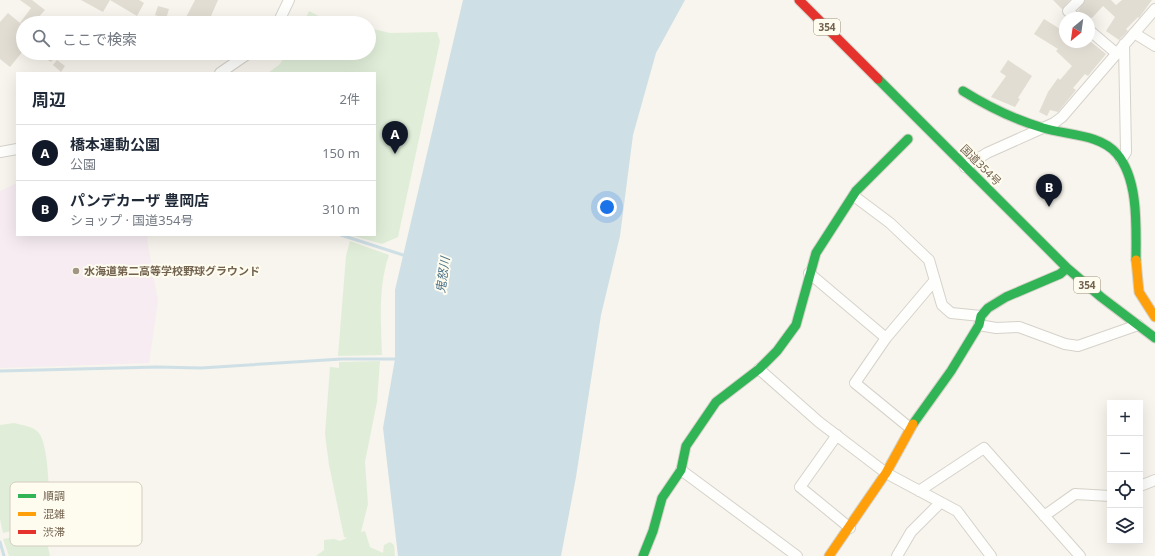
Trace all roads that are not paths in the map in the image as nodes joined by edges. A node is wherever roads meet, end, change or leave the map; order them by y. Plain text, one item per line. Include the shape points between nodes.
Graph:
1 (289, 0) edge
2 (799, 0) edge
3 (1079, 0) edge
4 (1155, 9) edge
5 (1069, 12) edge
6 (281, 16) edge
7 (1134, 33) junction
8 (1095, 35) edge
9 (1124, 44) junction
10 (1155, 46) edge
11 (1116, 53) junction
12 (238, 60) edge
13 (221, 72) edge
14 (963, 91) dead end
15 (1043, 128) junction
16 (908, 138) dead end
17 (16, 149) edge
18 (0, 152) edge
19 (1121, 160) junction
20 (965, 167) junction
21 (854, 196) junction
22 (1067, 268) junction
23 (809, 273) junction
24 (935, 280) junction
25 (1155, 317) edge
26 (980, 320) junction
27 (1138, 325) junction
28 (1154, 335) edge
29 (886, 338) junction
30 (759, 369) junction
31 (910, 428) junction
32 (837, 435) junction
33 (680, 470) junction
34 (886, 473) junction
35 (1155, 480) edge
36 (1143, 485) edge
37 (918, 491) junction
38 (1107, 496) edge
39 (940, 503) junction
40 (1044, 516) junction
41 (850, 528) junction
42 (643, 556) edge
43 (797, 556) edge
44 (829, 556) edge
45 (897, 556) edge
46 (991, 556) edge
47 (1080, 556) edge

1 - 6 street
2 - 20 main road, 国道354号 / 354
3 - 5 street
4 - 7 street
7 - 9 street
7 - 10 street
8 - 11 street
9 - 11 street
9 - 19 street via 1126,152
11 - 15 street via 1062,117 1054,124
12 - 13 street
14 - 15 main road via 980,102
15 - 19 main road via 1100,141 1117,153
15 - 20 street via 987,153
16 - 21 main road
17 - 18 street
19 - 25 main road via 1128,172 1136,211 1138,292
20 - 22 main road, 国道354号 / 354
21 - 23 main road via 816,253
21 - 24 street via 890,223 929,260
22 - 26 main road via 1060,274 1006,297 988,308
22 - 27 main road, 国道354号 / 354
23 - 29 street
23 - 30 main road via 796,325 776,352
24 - 26 street via 942,305 951,313
24 - 29 street
26 - 27 street via 996,328 1019,327 1078,346
26 - 31 main road via 951,371
27 - 28 main road, 国道354号 / 354
29 - 31 street via 855,383
30 - 32 street
30 - 33 main road via 710,409 686,446
31 - 34 main road
32 - 34 street
32 - 41 street via 800,487
33 - 42 main road via 662,498
33 - 43 street
34 - 37 street
34 - 41 main road
35 - 36 street
37 - 39 street
37 - 40 street via 984,448
38 - 40 street via 1075,494
39 - 45 street via 911,532
39 - 46 street via 957,511
40 - 47 street
41 - 44 main road

